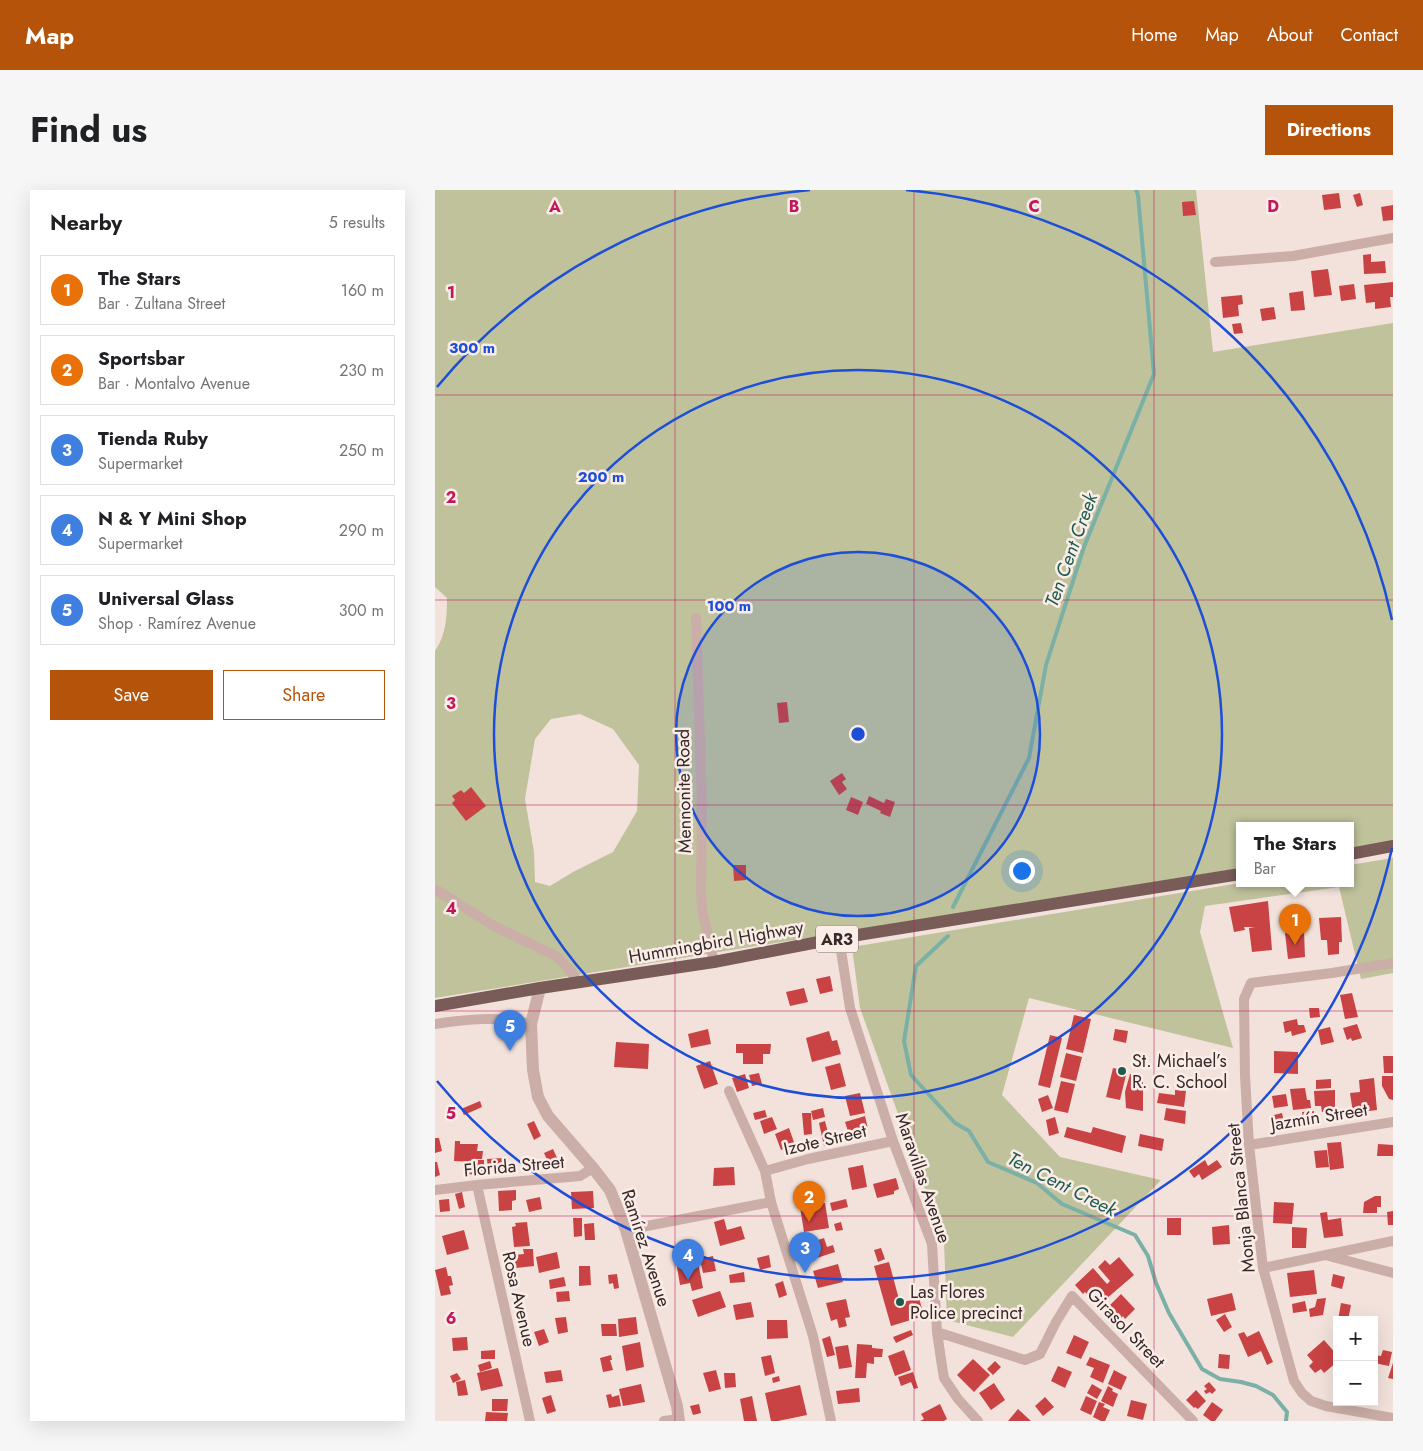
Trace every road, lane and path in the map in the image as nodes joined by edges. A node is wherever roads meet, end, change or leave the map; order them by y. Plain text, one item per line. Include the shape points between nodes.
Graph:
1 (1393, 238) edge
2 (1215, 262) dead end
3 (696, 618) dead end
4 (1393, 846) edge
5 (1354, 853) edge
6 (1236, 875) edge
7 (435, 889) edge
8 (839, 938) junction
9 (714, 962) junction
10 (1393, 963) edge
11 (578, 982) junction
12 (539, 988) junction
13 (435, 1006) edge
14 (435, 1024) edge
15 (531, 1024) junction
16 (729, 1090) dead end
17 (1393, 1122) edge
18 (893, 1141) junction
19 (1249, 1145) junction
20 (593, 1168) junction
21 (765, 1171) junction
22 (477, 1185) junction
23 (435, 1190) edge
24 (771, 1202) junction
25 (626, 1230) junction
26 (1393, 1241) edge
27 (1325, 1255) junction
28 (1263, 1268) junction
29 (1393, 1272) edge
30 (937, 1332) junction
31 (1390, 1419) edge
32 (679, 1420) edge
33 (530, 1421) edge
34 (664, 1421) edge
35 (831, 1421) edge
36 (978, 1421) edge
37 (1193, 1421) edge

1 - 2 street via 1293,256
3 - 9 street, Mennonite Road via 702,806 701,890
4 - 5 main road
6 - 8 main road, Hummingbird Highway / AR3
7 - 11 street via 494,926 556,956
8 - 9 main road, Hummingbird Highway / AR3
8 - 18 street, Maravillas Avenue via 850,1008
9 - 11 main road, Hummingbird Highway / AR3
10 - 19 street, Monja Blanca Street via 1251,984 1244,998
11 - 12 main road, Hummingbird Highway / AR3
12 - 13 main road, Hummingbird Highway / AR3
12 - 15 street, Ramírez Avenue
14 - 15 street via 479,1019
15 - 20 street, Ramírez Avenue via 538,1097 548,1116
16 - 21 street
17 - 19 street, Jazmín Street
18 - 21 street, Izote Street via 808,1158
18 - 30 street, Maravillas Avenue via 932,1244
19 - 28 street, Monja Blanca Street
20 - 22 street, Florida Street via 581,1176
20 - 25 street, Ramírez Avenue via 610,1190
21 - 24 street
22 - 23 street, Florida Street
22 - 33 street, Rosa Avenue
24 - 25 street
24 - 35 street via 813,1336
25 - 32 street, Ramírez Avenue
26 - 27 street
27 - 28 street
27 - 29 street
28 - 31 street, Monja Blanca Street via 1294,1381 1302,1393 1311,1401 1326,1406
30 - 36 street, Maravillas Avenue via 944,1378
30 - 37 street, Girasol Street via 1025,1360 1040,1354 1072,1296
32 - 34 street

